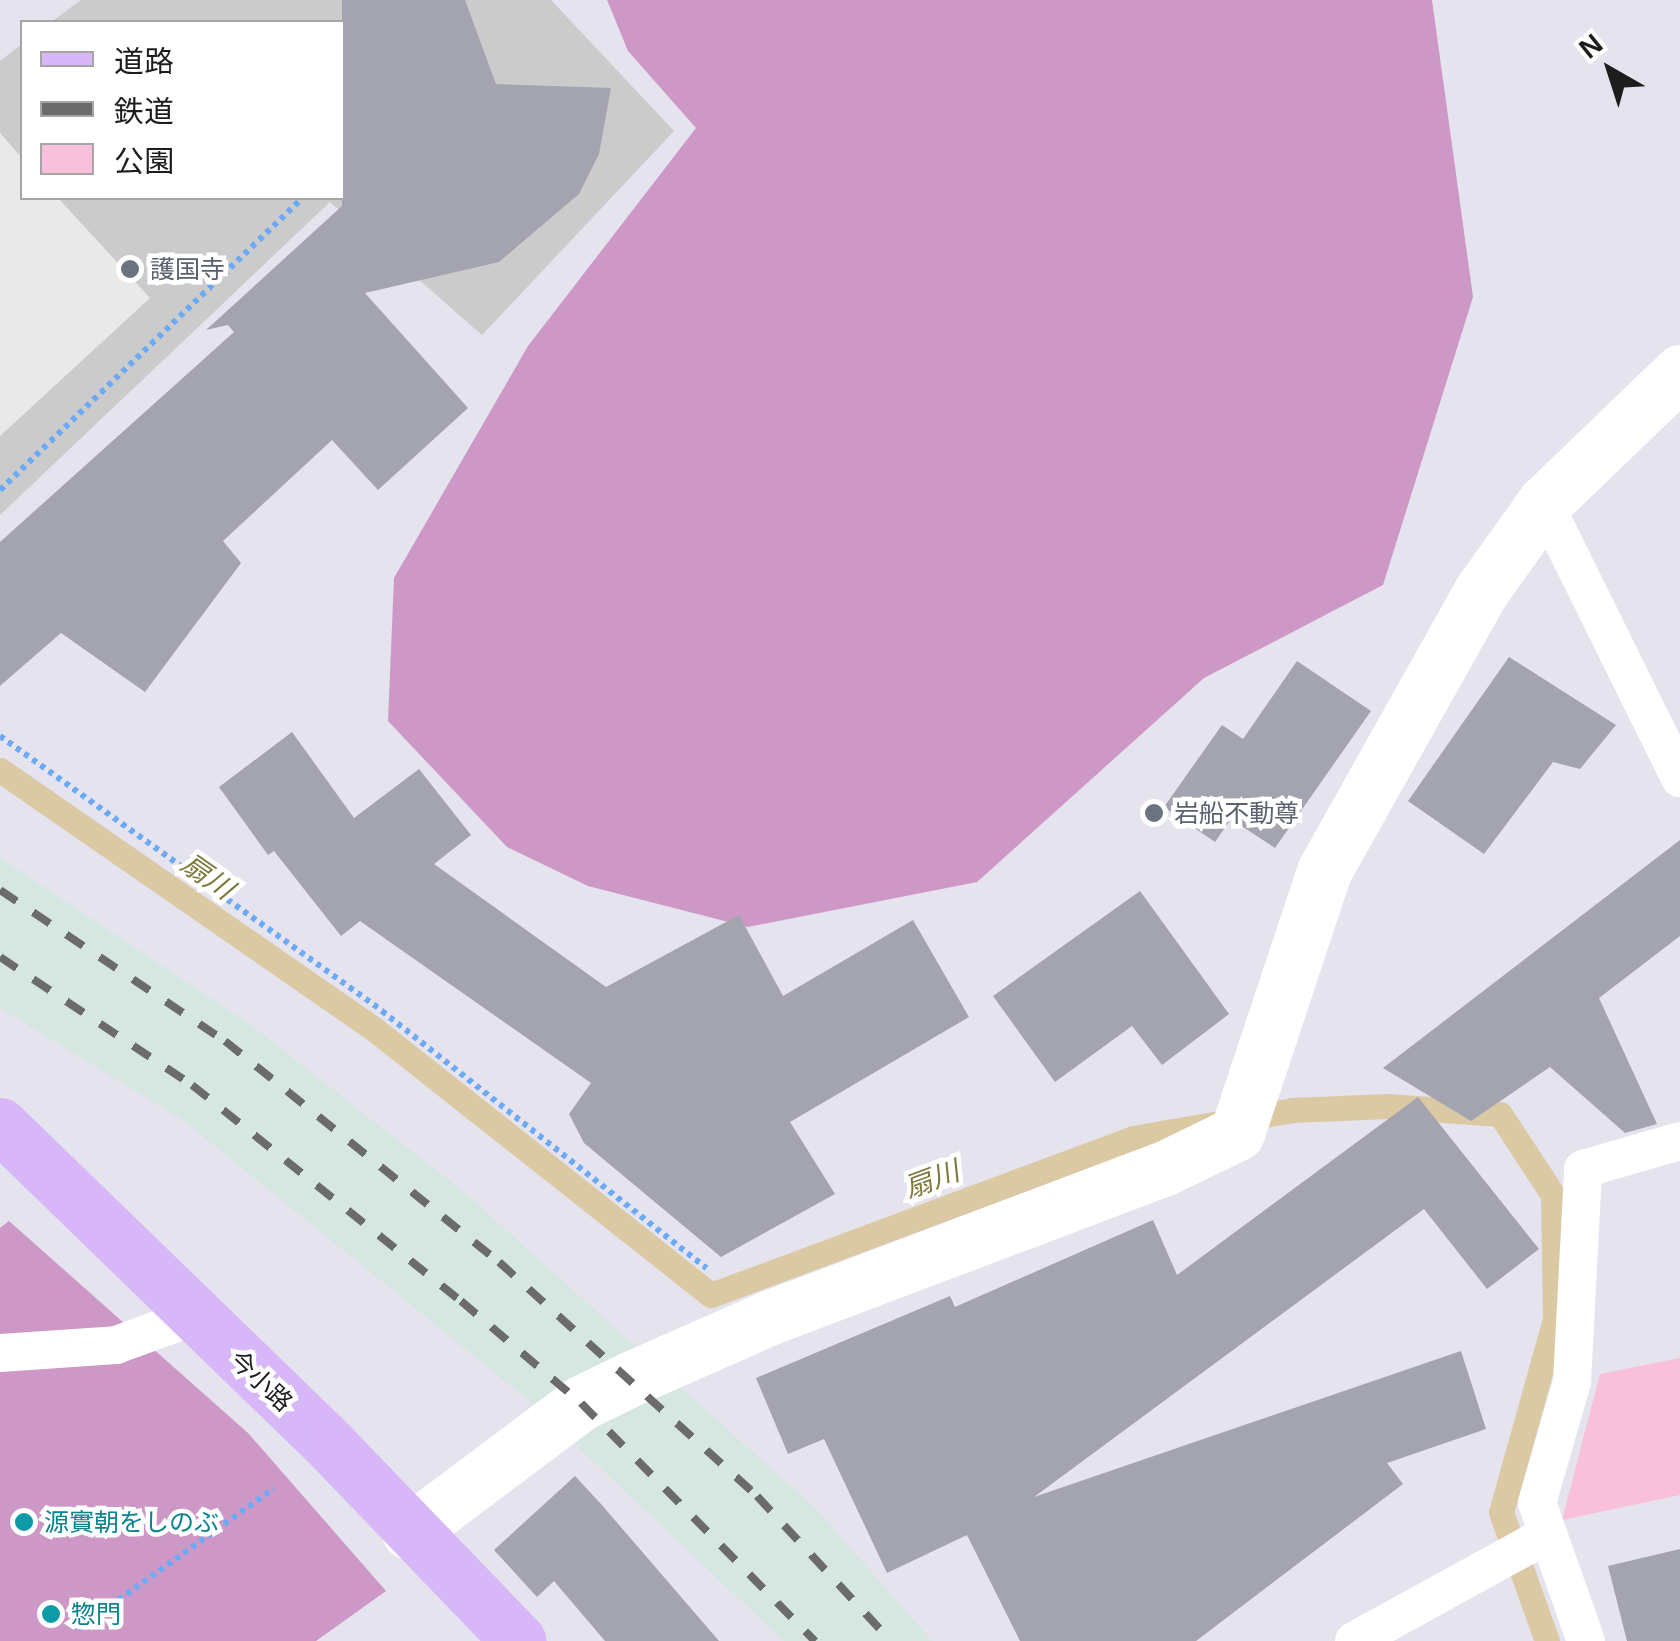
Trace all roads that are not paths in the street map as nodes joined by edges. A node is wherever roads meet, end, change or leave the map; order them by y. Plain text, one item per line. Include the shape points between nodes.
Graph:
1 (1680, 372) edge
2 (1544, 502) junction
3 (1680, 778) edge
4 (0, 1125) edge
5 (1680, 1140) edge
6 (193, 1317) junction
7 (0, 1353) edge
8 (409, 1532) junction
9 (1545, 1536) junction
10 (519, 1641) edge
11 (1354, 1641) edge
12 (1586, 1641) edge

1 - 2 street
2 - 3 lane
2 - 8 street via 1482,590 1324,871 1237,1134 1163,1170 768,1318 581,1403
4 - 6 street, 今小路
5 - 9 lane via 1583,1169 1572,1382 1538,1503
6 - 7 lane via 116,1345
6 - 8 street, 今小路 via 332,1447
8 - 10 street, 今小路
9 - 11 lane
9 - 12 lane

